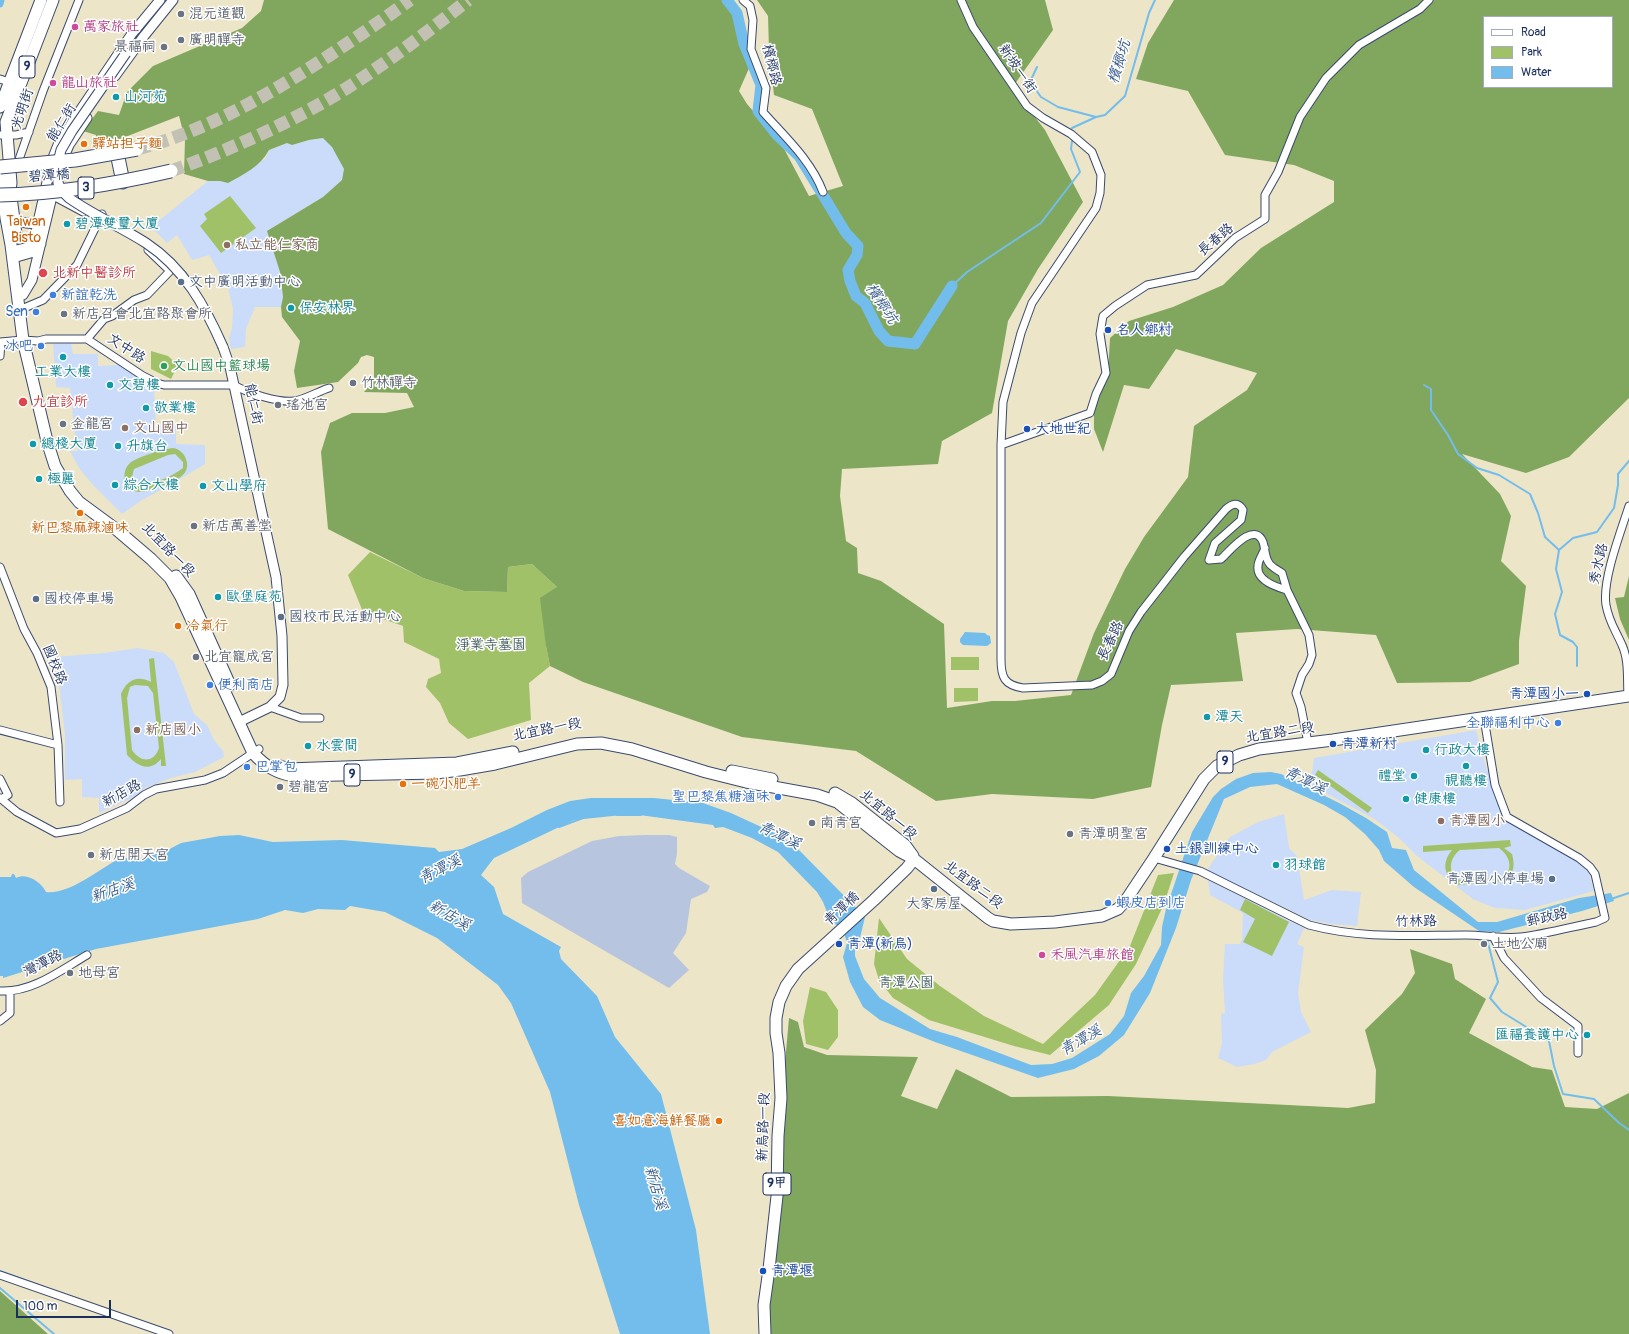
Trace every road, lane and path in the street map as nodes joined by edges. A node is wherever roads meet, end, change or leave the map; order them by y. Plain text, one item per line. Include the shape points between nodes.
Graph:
1 (41, 0) edge
2 (53, 0) edge
3 (79, 0) edge
4 (160, 0) edge
5 (172, 0) edge
6 (743, 0) edge
7 (961, 0) edge
8 (1429, 0) edge
9 (140, 33) junction
10 (5, 80) edge
11 (0, 107) edge
12 (29, 132) junction
13 (1071, 134) joint
14 (4, 135) edge
15 (137, 149) tunnel mouth
16 (117, 153) junction
17 (0, 167) edge
18 (171, 171) tunnel mouth
19 (123, 182) junction
20 (12, 183) junction
21 (823, 192) dead end
22 (0, 196) edge
23 (51, 196) junction
24 (101, 217) junction
25 (14, 220) junction
26 (38, 224) junction
27 (42, 242) junction
28 (16, 254) junction
29 (23, 296) junction
30 (24, 308) junction
31 (87, 339) junction
32 (26, 340) junction
33 (0, 342) edge
34 (0, 356) edge
35 (234, 385) junction
36 (329, 388) dead end
37 (1001, 445) junction
38 (1629, 506) edge
39 (1265, 548) junction
40 (0, 567) edge
41 (1287, 590) junction
42 (1628, 696) edge
43 (270, 706) junction
44 (320, 718) dead end
45 (1484, 718) junction
46 (242, 721) junction
47 (0, 730) edge
48 (1308, 743) junction
49 (58, 745) junction
50 (256, 751) junction
51 (0, 779) edge
52 (1, 799) edge
53 (60, 802) dead end
54 (1154, 858) junction
55 (914, 859) junction
56 (1492, 936) junction
57 (831, 941) joint
58 (87, 955) dead end
59 (0, 992) edge
60 (10, 992) junction
61 (0, 1021) edge
62 (1578, 1053) dead end
63 (0, 1275) edge
64 (169, 1334) edge
65 (765, 1334) edge

1 - 10 main road, 9
2 - 14 main road, 9 via 6,122
3 - 12 street, 光明街
4 - 9 street
5 - 9 street
6 - 21 street, 檳榔路 via 750,6 753,20 751,49 766,88 764,112 808,163
7 - 13 street, 新坡一街 via 973,27 1028,106
8 - 37 street, 長春路 via 1420,10 1358,45 1326,78 1300,117 1278,172 1265,195 1265,219 1235,238 1196,275 1147,285 1103,316 1100,334 1106,373 1090,413
9 - 23 street via 69,145
9 - 35 street, 能仁街, bridge via 64,144 57,166 58,183 69,198 147,243 173,265 205,309 223,347
10 - 11 main road, 9
12 - 14 street
12 - 20 street, 光明街
13 - 37 street, 長春路 via 1092,152 1101,176 1100,193 1096,208 1032,304 1021,333 1003,402
14 - 20 main road, 北宜路一段 / 9
15 - 16 highway, 碧潭橋 / 3, bridge
16 - 17 highway, 碧潭橋 / 3, bridge
16 - 19 highway
17 - 28 main road, 北宜路一段 / 9 via 6,218
18 - 19 highway, 碧潭橋 / 3, bridge
19 - 22 highway, 碧潭橋 / 3, bridge via 68,191
20 - 25 main road, 北宜路一段 / 9 via 10,190
23 - 24 street
23 - 26 street
23 - 27 street
24 - 30 street via 77,265 44,300
24 - 31 street via 155,255 170,272 147,295 128,303 104,319
25 - 26 street
25 - 28 main road, 北宜路一段 / 9
26 - 28 street via 33,244
27 - 28 street via 34,252
27 - 29 street via 32,280
28 - 29 main road, 北宜路一段 / 9
28 - 32 main road, 北宜路一段 / 9
29 - 30 main road, 北宜路一段 / 9
30 - 32 main road, 北宜路一段 / 9
31 - 32 street, 文中路
31 - 35 street, 文中路 via 143,376 164,385
32 - 33 street, 文中路
32 - 46 main road, 北宜路一段 / 9 via 47,441 55,466 79,502 122,534 170,578
33 - 34 street
35 - 36 street, 文中路 via 260,396 294,401
35 - 43 street, 能仁街 via 277,585 282,691 280,697
37 - 39 street, 長春路 via 1001,666 1002,676 1014,687 1092,685 1111,674 1129,631 1141,612 1231,504 1240,506 1241,520 1215,543 1209,560 1221,559 1241,539 1252,535 1262,540
38 - 42 street, 秀水路 via 1605,590 1611,624 1627,662
39 - 41 street, 長春路 via 1269,564 1282,573
39 - 41 street via 1258,567 1261,577 1276,587
40 - 49 street, 國校路 via 24,629 51,687
41 - 48 street, 長春路 via 1309,634 1312,655 1296,693
42 - 45 main road, 北宜路二段 / 9
43 - 44 street via 301,718
43 - 46 street
45 - 48 main road, 北宜路二段 / 9
45 - 56 street, 郵政路 via 1495,785 1507,817 1579,858 1590,868 1595,874 1605,918 1520,937
46 - 50 main road, 北宜路一段 / 9
47 - 49 street
48 - 54 main road, 北宜路二段 / 9 via 1259,749 1217,766 1204,779
49 - 53 street, 國校路
50 - 52 street, 新店路 via 222,773 205,780 156,789 127,808 80,829 56,833 17,812
50 - 55 main road, 北宜路一段 / 9 via 279,766 288,768 457,763 577,737 600,736 739,772 838,794 905,845
51 - 52 street via 8,794
54 - 55 main road, 北宜路二段 / 9 via 1118,909 1102,916 1011,924 988,918
54 - 56 street, 竹林路 via 1200,870 1309,925 1325,930 1396,936
55 - 57 main road, 青潭橋 / 9甲 via 908,868
56 - 62 street via 1504,958 1540,998 1578,1026
57 - 65 main road, 新烏路一段 / 9甲 via 798,969 786,986 776,1018 781,1098 777,1196 764,1305
58 - 60 street, 灣潭路 via 32,986
59 - 60 street, 灣潭路
60 - 61 street via 10,1013
63 - 64 street

